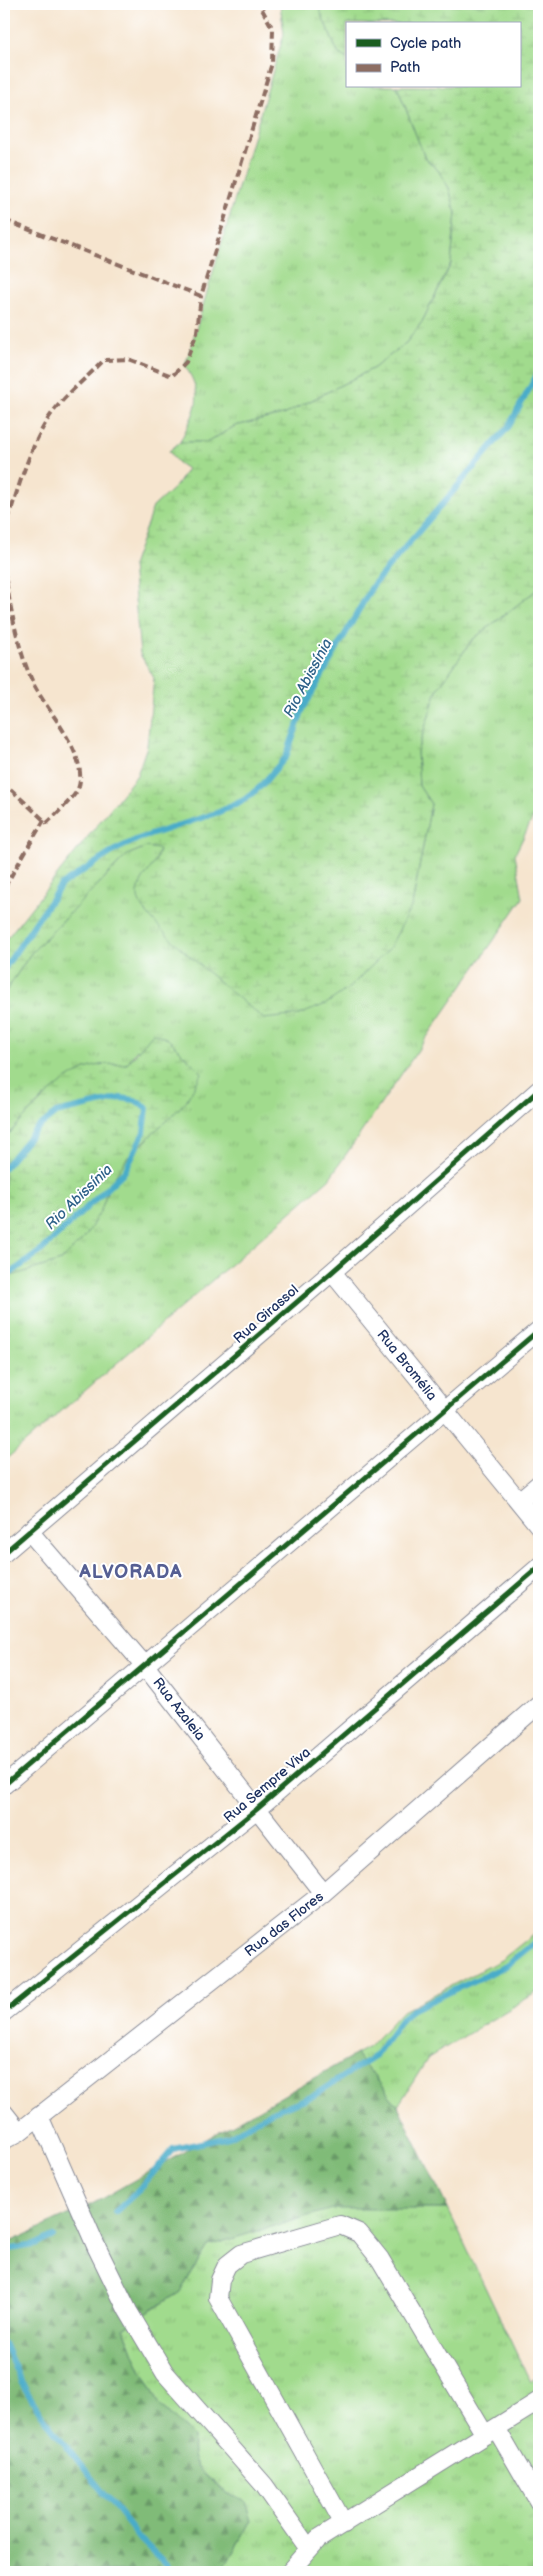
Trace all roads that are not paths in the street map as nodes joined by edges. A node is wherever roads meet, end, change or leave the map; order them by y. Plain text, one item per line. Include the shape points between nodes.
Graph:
1 (539, 1090) edge
2 (332, 1272) junction
3 (539, 1330) edge
4 (445, 1412) junction
5 (539, 1484) edge
6 (519, 1501) junction
7 (539, 1526) edge
8 (29, 1531) junction
9 (4, 1553) edge
10 (539, 1567) edge
11 (146, 1667) junction
12 (539, 1704) edge
13 (4, 1785) edge
14 (257, 1809) junction
15 (323, 1893) junction
16 (4, 2012) edge
17 (4, 2113) edge
18 (39, 2116) junction
19 (11, 2136) edge
20 (539, 2401) edge
21 (491, 2432) junction
22 (539, 2502) edge
23 (344, 2524) junction
24 (309, 2549) junction
25 (289, 2572) edge

1 - 2 street, Rua Girassol
2 - 4 street, Rua Bromélia
2 - 8 street, Rua Girassol
3 - 4 street
4 - 6 street, Rua Bromélia
4 - 11 street
5 - 6 street
6 - 7 street, Rua Bromélia
8 - 9 street, Rua Girassol
8 - 11 street, Rua Azaleia
10 - 14 street, Rua Sempre Viva
11 - 13 street
11 - 14 street, Rua Azaleia
12 - 15 street, Rua das Flores
14 - 15 street, Rua Azaleia
14 - 16 street, Rua Sempre Viva
15 - 18 street, Rua das Flores
17 - 19 street
18 - 19 street, Rua das Flores
18 - 24 street via 96,2246 128,2311 165,2373 264,2485
20 - 21 street
21 - 22 street
21 - 23 street
21 - 23 street via 380,2259 359,2233 340,2225 241,2254 227,2265 220,2280 218,2298
23 - 24 street via 318,2539
24 - 25 street

